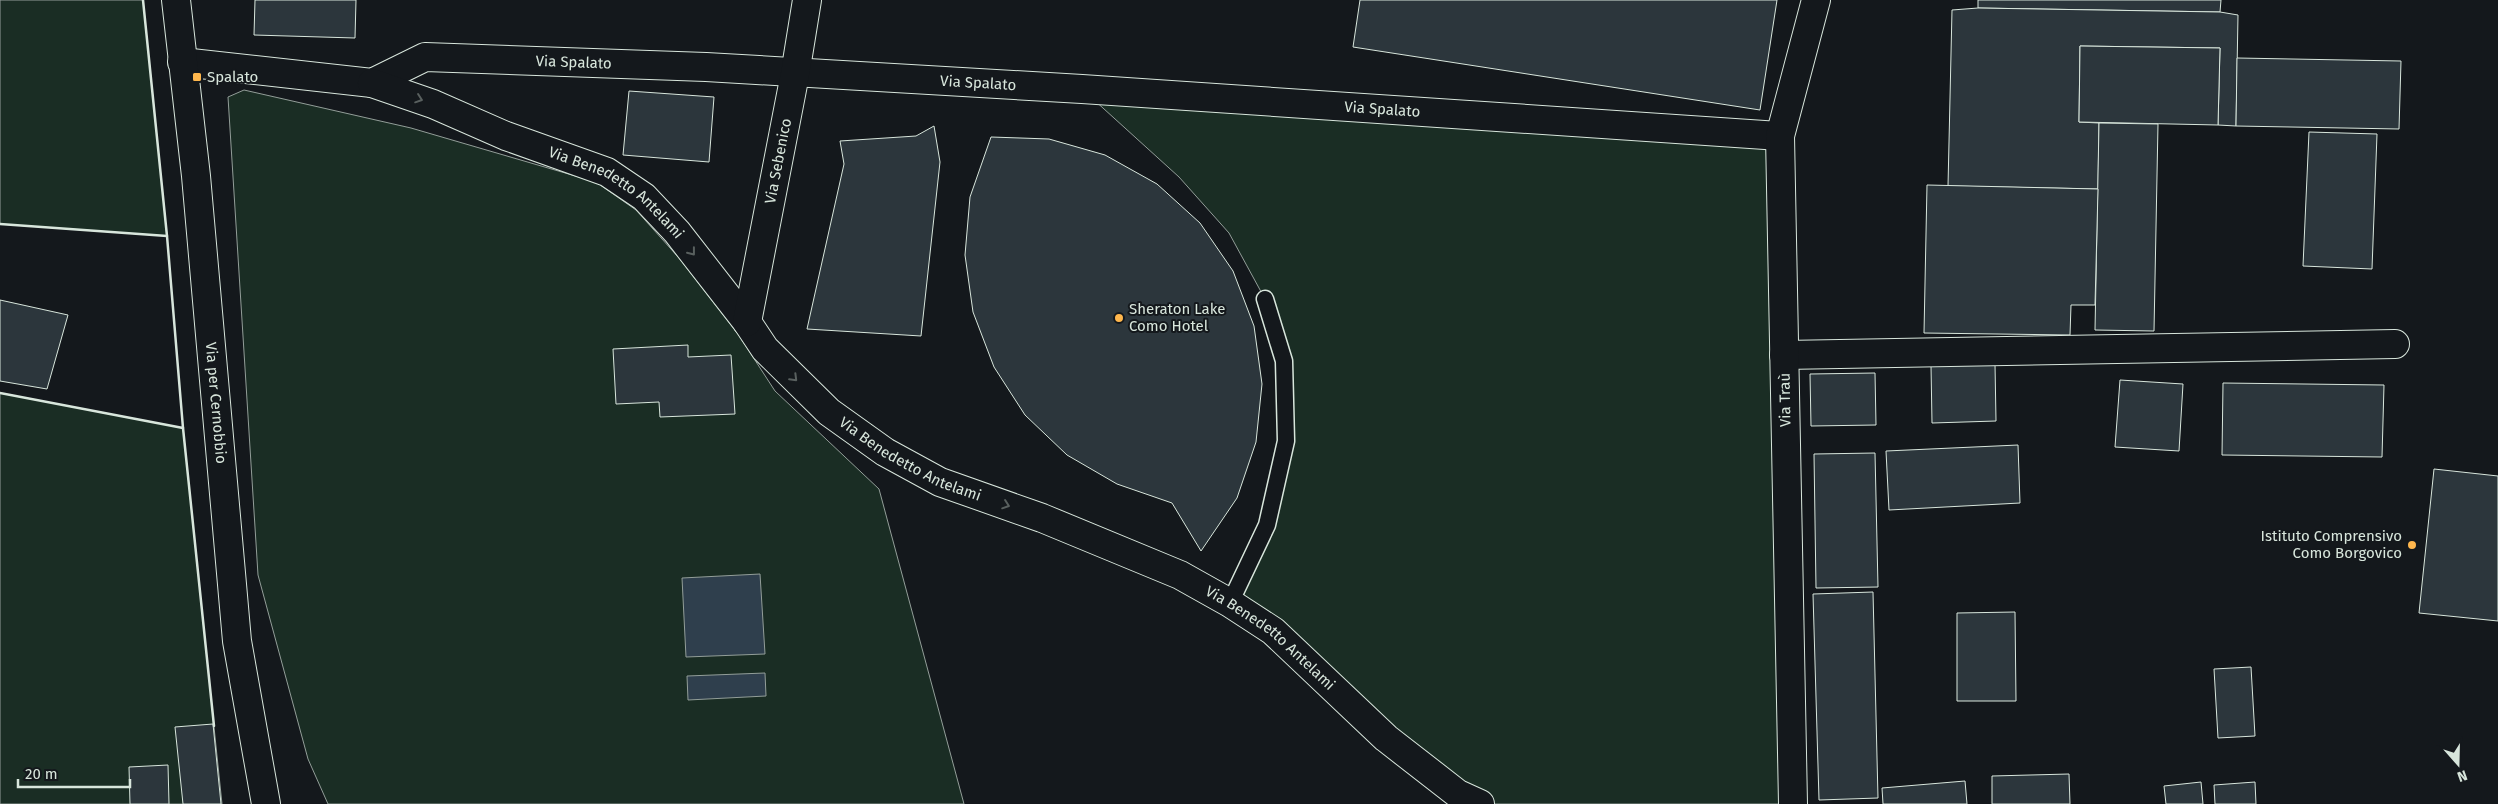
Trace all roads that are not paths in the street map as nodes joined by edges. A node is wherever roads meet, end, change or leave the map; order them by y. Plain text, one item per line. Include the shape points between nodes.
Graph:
1 (176, 0) edge
2 (807, 0) edge
3 (1816, 0) edge
4 (182, 62) junction
5 (795, 74) junction
6 (372, 83) junction
7 (1780, 136) junction
8 (1266, 299) dead end
9 (747, 322) junction
10 (2395, 344) dead end
11 (1784, 355) junction
12 (1230, 603) junction
13 (266, 804) edge
14 (1480, 804) edge
15 (1793, 804) edge

1 - 4 street, Via per Cernobbio
2 - 5 street, Via Sebenico
3 - 7 street, Via Traù
4 - 6 street
4 - 13 street, Via per Cernobbio via 196,176 237,641
5 - 6 street, Via Spalato via 706,67 425,57
5 - 7 street, Via Spalato
5 - 9 street, Via Sebenico
6 -> 9 street, Via Benedetto Antelami via 608,172 644,197 677,232
7 - 11 street, Via Traù
8 - 12 lane via 1284,361 1286,441 1267,525
9 -> 12 street, Via Benedetto Antelami via 765,349 829,412 885,452 940,482 1042,518 1180,575
10 - 11 street
11 - 15 street, Via Traù
12 - 14 street, Via Benedetto Antelami via 1273,631 1386,738 1458,794

